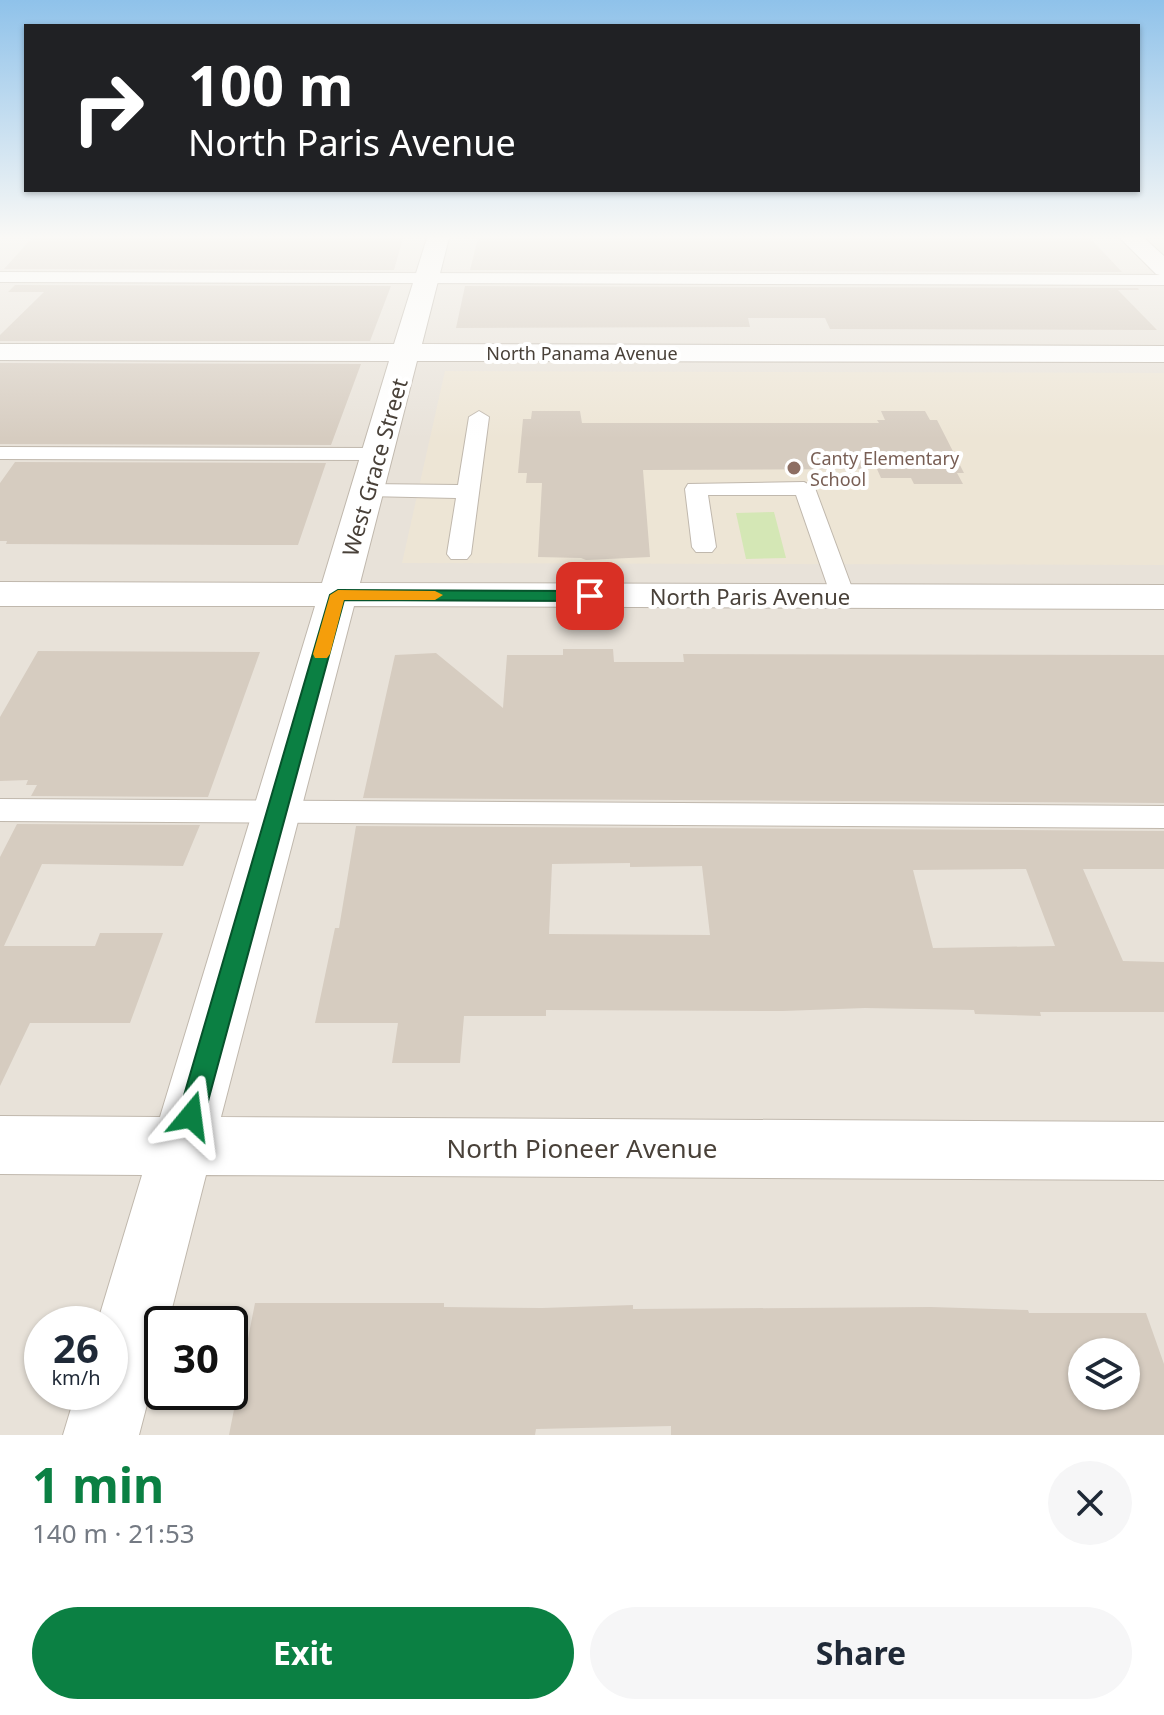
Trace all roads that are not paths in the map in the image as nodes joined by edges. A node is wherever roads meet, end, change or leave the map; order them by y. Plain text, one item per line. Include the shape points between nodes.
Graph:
1 (419, 305) edge
2 (0, 352) edge
3 (406, 353) junction
4 (1164, 354) edge
5 (479, 417) dead end
6 (0, 453) edge
7 (372, 472) junction
8 (469, 492) junction
9 (704, 547) dead end
10 (459, 554) dead end
11 (0, 594) edge
12 (338, 595) junction
13 (843, 596) junction
14 (1164, 597) edge
15 (0, 810) edge
16 (277, 811) junction
17 (1164, 817) edge
18 (0, 1145) edge
19 (182, 1146) junction
20 (1164, 1151) edge
21 (101, 1435) edge

1 - 3 street, West Grace Street
2 - 3 street, North Panama Avenue
3 - 4 street, North Panama Avenue
3 - 7 street, West Grace Street
5 - 8 lane
6 - 7 lane
7 - 8 lane
7 - 12 street, West Grace Street
8 - 10 lane
9 - 13 lane via 696,489 804,488
11 - 12 street, North Paris Avenue
12 - 13 street, North Paris Avenue
12 - 16 street, West Grace Street
13 - 14 street, North Paris Avenue
15 - 16 lane
16 - 17 lane
16 - 19 street, West Grace Street
18 - 19 street, North Pioneer Avenue
19 - 20 street, North Pioneer Avenue
19 - 21 street, West Grace Street

